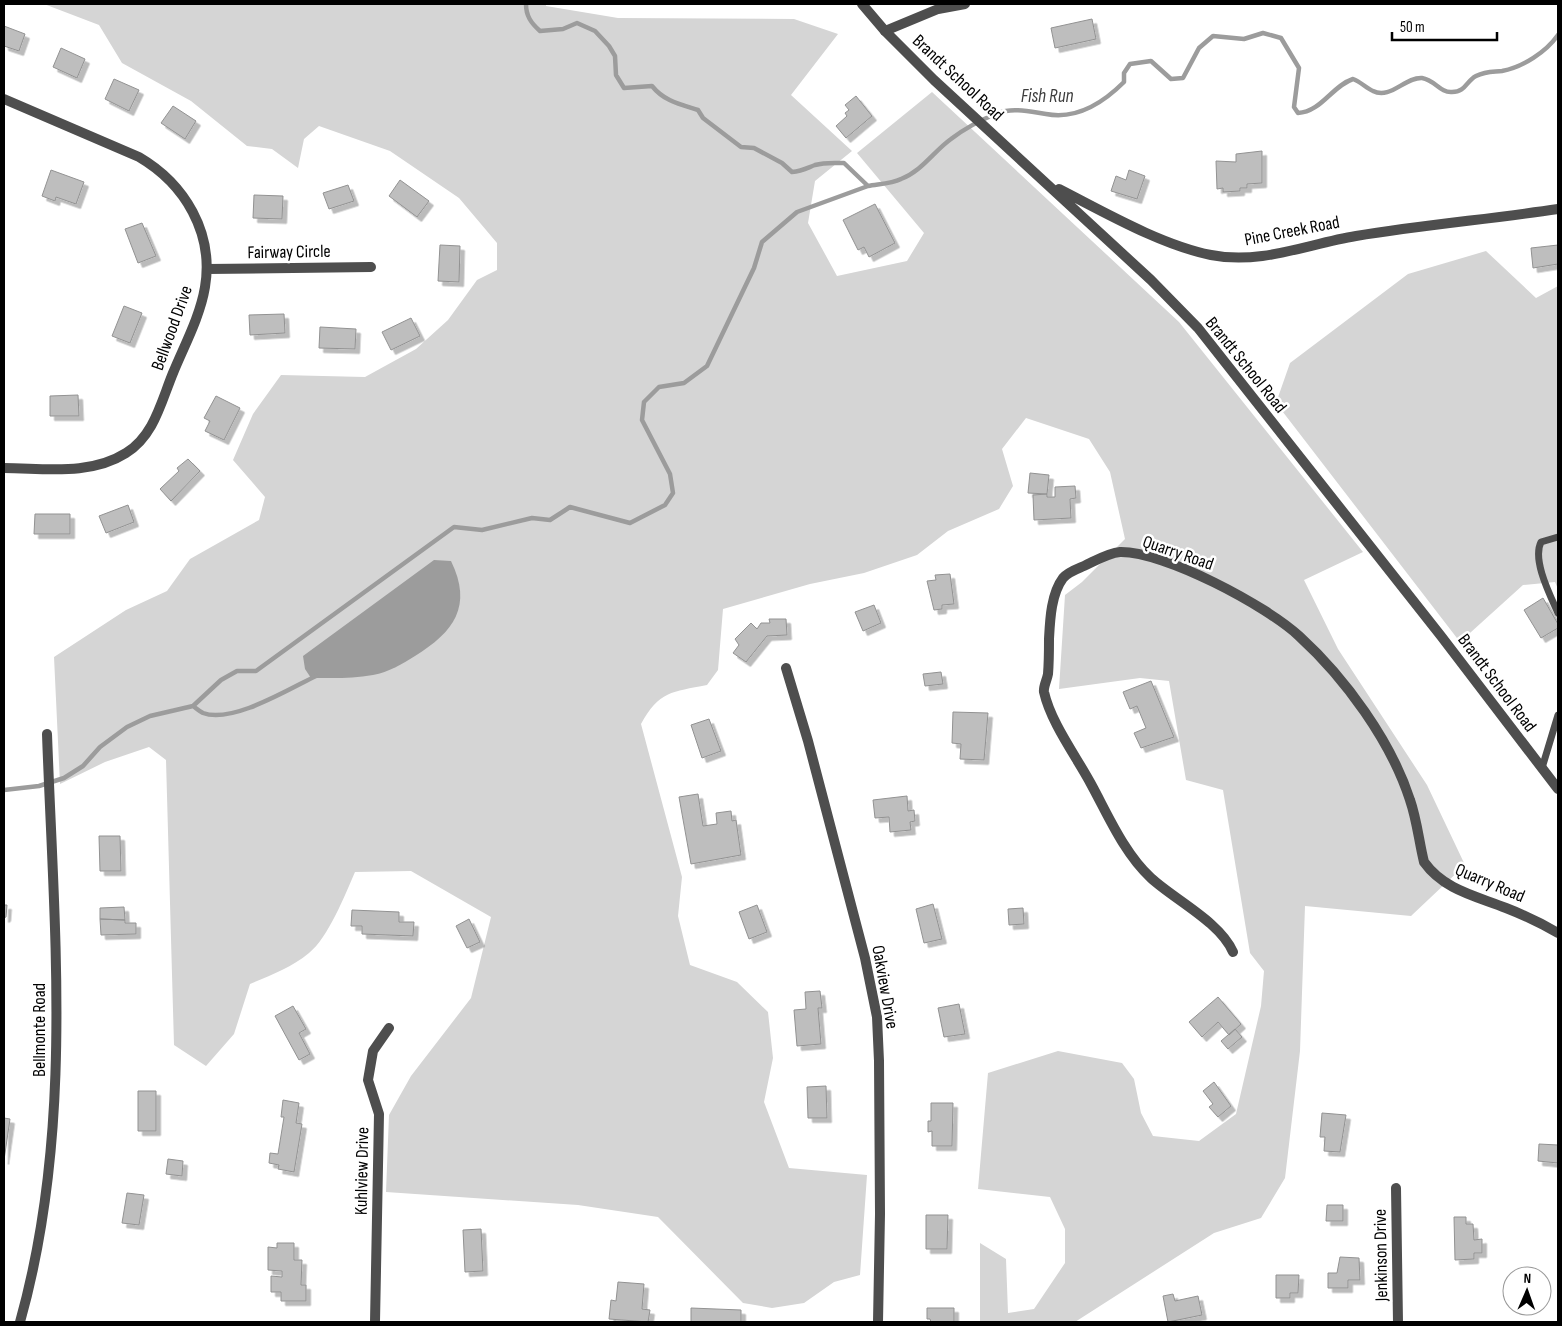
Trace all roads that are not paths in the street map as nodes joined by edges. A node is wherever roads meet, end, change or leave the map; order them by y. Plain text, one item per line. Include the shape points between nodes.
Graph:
1 (862, 4) edge
2 (965, 4) edge
3 (885, 31) junction
4 (4, 99) edge
5 (1047, 183) junction
6 (1558, 209) edge
7 (371, 267) dead end
8 (207, 269) junction
9 (4, 468) edge
10 (1558, 538) edge
11 (1558, 613) edge
12 (786, 668) dead end
13 (1558, 715) edge
14 (47, 734) dead end
15 (1542, 768) junction
16 (1558, 789) edge
17 (1558, 933) edge
18 (1233, 952) dead end
19 (389, 1028) dead end
20 (1396, 1188) dead end
21 (20, 1322) edge
22 (375, 1322) edge
23 (878, 1322) edge
24 (1398, 1322) edge

1 - 3 street, Brandt School Road
2 - 3 street via 938,9
3 - 5 street, Brandt School Road
4 - 8 street, Bellwood Drive via 139,157 159,169 193,212 204,243
5 - 6 street, Pine Creek Road via 1116,219 1182,247 1229,257 1274,255 1331,240
5 - 15 street, Brandt School Road via 1198,328
7 - 8 street, Fairway Circle
8 - 9 street, Bellwood Drive via 199,306 145,439 110,462 90,468
10 - 11 lane via 1541,542 1538,563
12 - 23 street, Oakview Drive via 865,958 877,1017
13 - 15 lane
14 - 21 street, Bellmonte Road via 58,1026 53,1136 42,1235
15 - 16 street, Brandt School Road
17 - 18 street, Quarry Road via 1538,921 1457,890 1430,870 1424,862 1411,801 1387,747 1342,683 1299,635 1270,613 1222,586 1162,561 1118,552 1064,577 1057,590 1044,690 1060,729 1126,846 1149,877 1215,928
19 - 22 street, Kuhlview Drive via 373,1050 368,1080 379,1114
20 - 24 street, Jenkinson Drive

